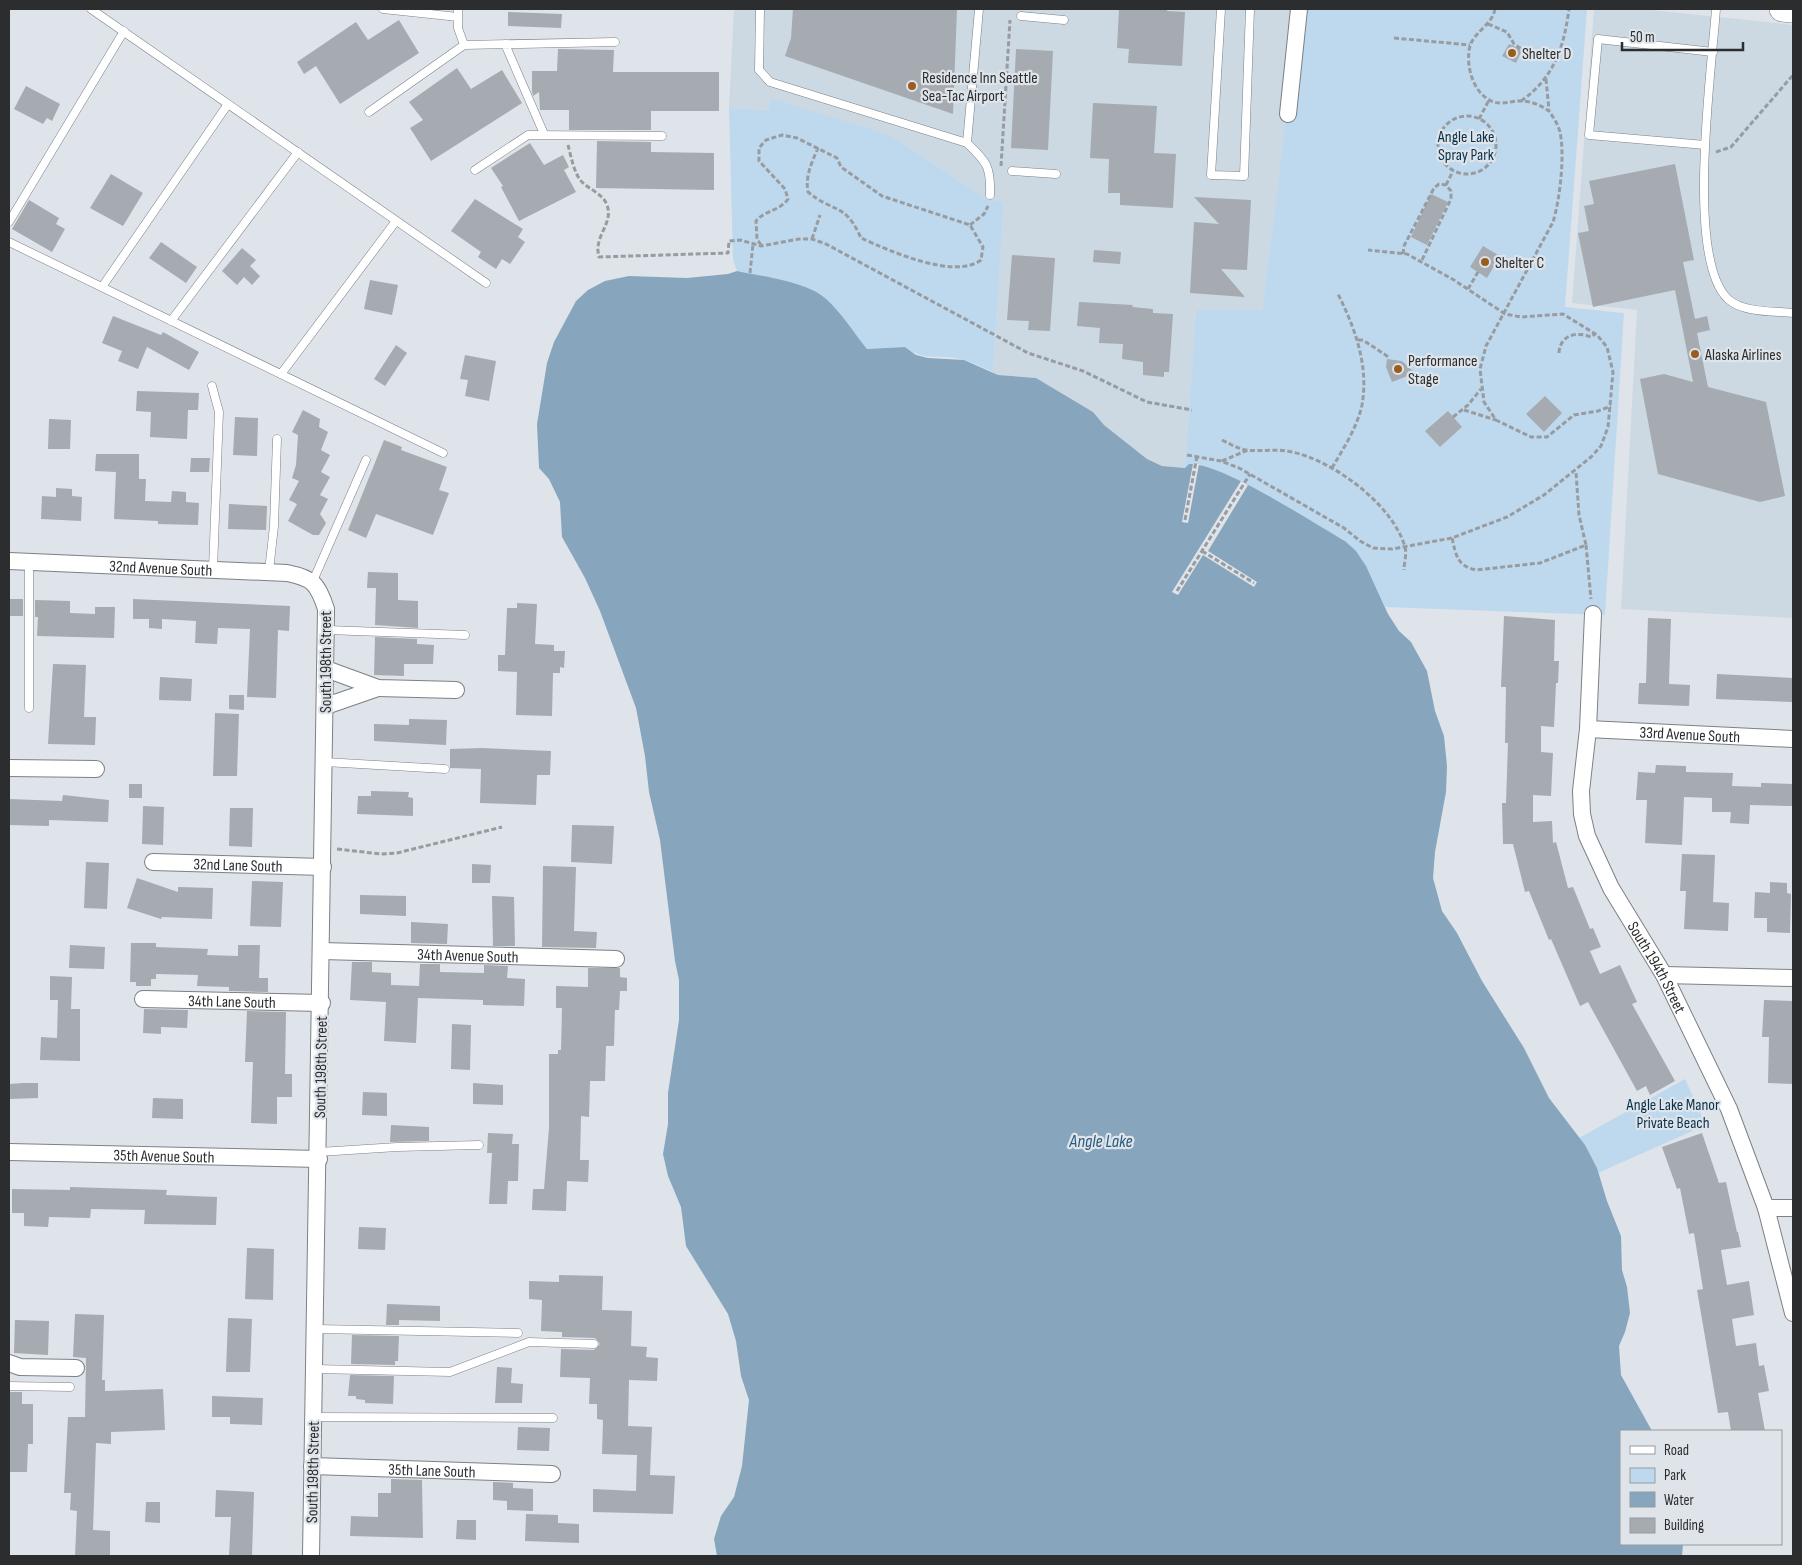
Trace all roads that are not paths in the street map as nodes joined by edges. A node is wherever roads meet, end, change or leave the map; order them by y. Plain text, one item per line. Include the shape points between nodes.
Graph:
1 (91, 9) edge
2 (383, 9) edge
3 (760, 9) edge
4 (979, 9) edge
5 (1221, 9) edge
6 (1250, 9) edge
7 (1299, 9) edge
8 (1716, 9) edge
9 (1782, 9) edge
10 (1793, 10) edge
11 (458, 13) edge
12 (1021, 16) dead end
13 (1064, 20) dead end
14 (124, 31) junction
15 (615, 42) dead end
16 (505, 44) junction
17 (464, 46) junction
18 (1713, 52) junction
19 (228, 104) junction
20 (369, 112) dead end
21 (1288, 114) dead end
22 (544, 134) junction
23 (662, 136) dead end
24 (967, 143) junction
25 (1705, 148) junction
26 (298, 152) junction
27 (475, 170) dead end
28 (1012, 171) dead end
29 (1056, 174) dead end
30 (990, 195) dead end
31 (396, 221) junction
32 (9, 222) edge
33 (9, 242) edge
34 (486, 283) dead end
35 (102, 288) junction
36 (1793, 313) edge
37 (171, 321) junction
38 (281, 374) junction
39 (212, 386) dead end
40 (277, 439) dead end
41 (443, 453) dead end
42 (366, 460) dead end
43 (9, 562) edge
44 (29, 562) junction
45 (213, 569) junction
46 (269, 571) junction
47 (313, 581) junction
48 (1593, 614) road end
49 (327, 630) junction
50 (466, 635) dead end
51 (326, 669) junction
52 (378, 688) junction
53 (456, 690) dead end
54 (326, 706) junction
55 (29, 708) dead end
56 (1588, 729) junction
57 (1793, 739) edge
58 (325, 762) junction
59 (9, 768) edge
60 (96, 769) dead end
61 (445, 769) dead end
62 (153, 862) dead end
63 (323, 867) junction
64 (322, 951) junction
65 (616, 959) dead end
66 (1664, 975) junction
67 (1793, 978) edge
68 (142, 1000) dead end
69 (322, 1003) junction
70 (479, 1146) dead end
71 (9, 1152) edge
72 (319, 1156) junction
73 (1766, 1208) junction
74 (1793, 1208) edge
75 (1793, 1312) edge
76 (316, 1329) junction
77 (518, 1332) dead end
78 (594, 1344) dead end
79 (9, 1364) edge
80 (76, 1368) dead end
81 (315, 1369) junction
82 (9, 1386) edge
83 (70, 1387) dead end
84 (314, 1417) junction
85 (553, 1418) dead end
86 (312, 1466) junction
87 (552, 1474) dead end
88 (311, 1556) edge

1 - 14 lane
2 - 11 lane
3 - 24 lane via 759,70 770,82
4 - 24 lane
5 - 6 lane via 1211,175 1244,176
7 - 21 street
8 - 18 lane
9 - 10 main road
11 - 17 lane via 459,34
12 - 13 lane
14 - 19 lane
14 - 32 lane
15 - 16 lane
16 - 17 lane
16 - 22 lane
17 - 20 lane
18 - 25 lane
18 - 25 lane via 1598,39 1589,135
19 - 26 lane
19 - 35 lane
22 - 23 lane
22 - 27 lane via 528,135
24 - 30 lane via 986,163
25 - 36 lane via 1704,200 1709,260 1718,287 1729,300 1748,308
26 - 31 lane
26 - 37 lane
28 - 29 lane
31 - 34 lane
31 - 38 lane
33 - 35 lane
35 - 37 lane
37 - 38 lane
38 - 41 lane
39 - 45 lane via 219,412
40 - 46 lane
42 - 47 lane
43 - 44 street, 32nd Avenue South
44 - 45 street, 32nd Avenue South
44 - 55 lane
45 - 46 street, 32nd Avenue South
46 - 47 street, 32nd Avenue South
47 - 49 street, South 198th Street via 326,609
48 - 56 street, South 194th Street
49 - 50 lane
49 - 51 street, South 198th Street
51 - 52 street
51 - 54 street, South 198th Street
52 - 53 street
52 - 54 street
54 - 58 street, South 198th Street
56 - 57 street, 33rd Avenue South
56 - 66 street, South 194th Street via 1581,791 1582,814 1588,836 1611,888
58 - 61 lane
58 - 63 street, South 198th Street
59 - 60 street
62 - 63 street, 32nd Lane South
63 - 64 street, South 198th Street
64 - 65 street, 34th Avenue South
64 - 69 street, South 198th Street
66 - 67 street
66 - 73 street, South 194th Street via 1729,1109
68 - 69 street, 34th Lane South
69 - 72 street, South 198th Street
70 - 72 lane via 397,1147
71 - 72 street, 35th Avenue South
72 - 76 street, South 198th Street
73 - 74 street
73 - 75 street, South 194th Street
76 - 77 lane
76 - 81 street, South 198th Street
78 - 81 lane via 529,1342 450,1372
79 - 80 street
81 - 84 street, South 198th Street
82 - 83 lane
84 - 85 lane
84 - 86 street, South 198th Street
86 - 87 street, 35th Lane South
86 - 88 street, South 198th Street

